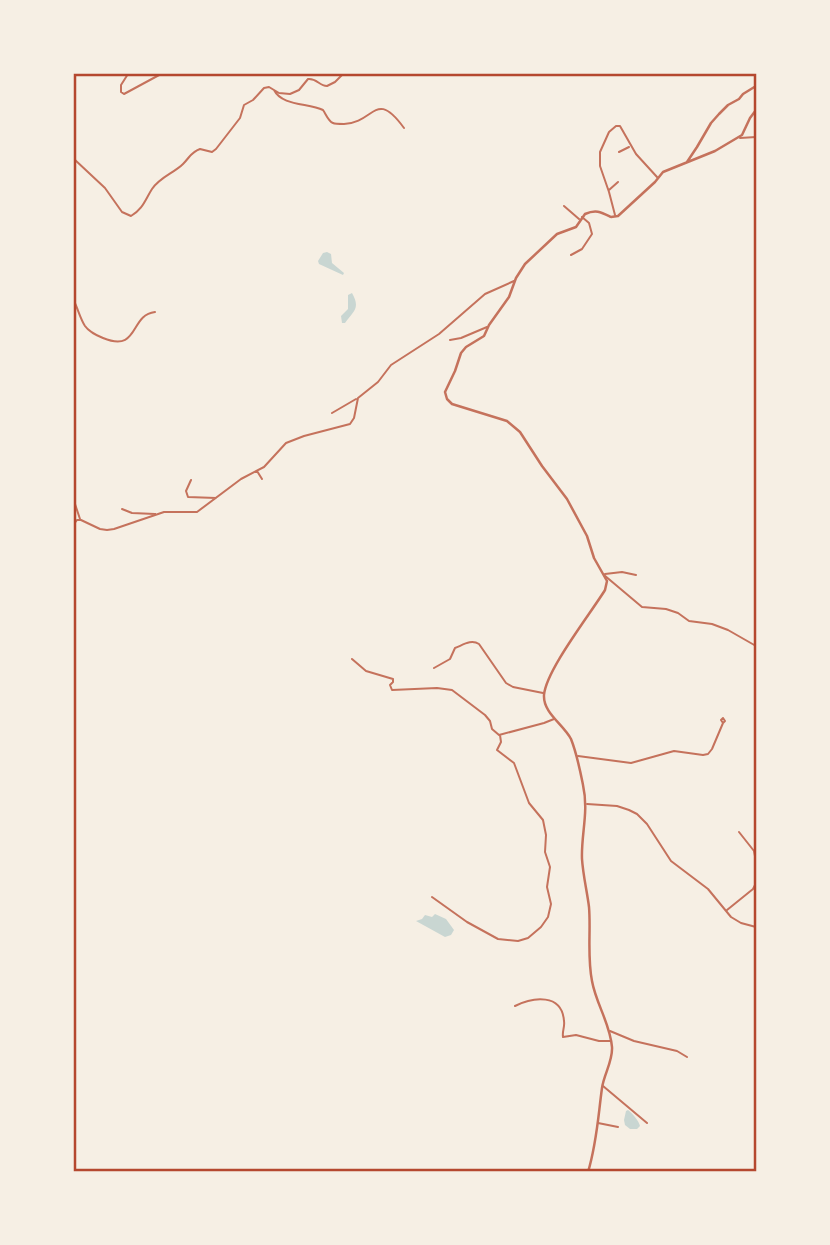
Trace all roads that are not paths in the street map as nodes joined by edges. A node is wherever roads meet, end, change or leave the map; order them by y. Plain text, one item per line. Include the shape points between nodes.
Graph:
1 (128, 74) edge
2 (161, 74) edge
3 (343, 74) edge
4 (757, 86) edge
5 (274, 89) junction
6 (757, 110) edge
7 (404, 128) dead end
8 (757, 137) edge
9 (738, 138) junction
10 (630, 146) junction
11 (619, 152) dead end
12 (74, 159) edge
13 (686, 163) junction
14 (658, 178) junction
15 (618, 182) dead end
16 (609, 190) junction
17 (564, 206) dead end
18 (618, 216) junction
19 (581, 218) junction
20 (570, 256) dead end
21 (515, 279) junction
22 (74, 302) edge
23 (155, 312) dead end
24 (488, 326) junction
25 (450, 341) dead end
26 (358, 398) junction
27 (332, 412) dead end
28 (257, 471) junction
29 (262, 479) dead end
30 (191, 480) dead end
31 (217, 498) junction
32 (74, 501) edge
33 (122, 509) dead end
34 (156, 514) junction
35 (81, 520) junction
36 (74, 524) edge
37 (604, 575) junction
38 (636, 575) dead end
39 (757, 646) edge
40 (352, 659) dead end
41 (435, 668) dead end
42 (544, 693) junction
43 (555, 718) junction
44 (723, 723) dead end
45 (500, 735) junction
46 (577, 756) junction
47 (586, 804) junction
48 (740, 832) dead end
49 (757, 861) edge
50 (757, 883) edge
51 (432, 897) dead end
52 (726, 911) junction
53 (757, 927) edge
54 (515, 1006) dead end
55 (609, 1031) junction
56 (611, 1040) junction
57 (687, 1057) dead end
58 (603, 1085) junction
59 (598, 1123) junction
60 (648, 1123) dead end
61 (618, 1127) dead end
62 (588, 1171) edge

1 - 2 street via 121,85 124,94
3 - 5 street via 328,86 310,79 292,93
4 - 13 street via 719,114
5 - 7 street via 283,99 323,110 333,123 357,122 380,108 393,114
5 - 12 street via 264,88 243,106 216,149 191,153 154,186 144,205 131,216 122,212
6 - 9 street
8 - 9 street
9 - 13 street
10 - 11 street
10 - 14 street
10 - 16 street via 620,125 608,133 600,150 600,165
13 - 14 street
14 - 18 street
15 - 16 street
16 - 18 street
17 - 19 street
18 - 19 street via 597,211
19 - 20 street via 589,223 592,234 582,249
19 - 21 street via 576,227 557,234 526,262
21 - 24 street
21 - 26 street via 485,294 439,334 391,365
22 - 23 street via 88,330 115,342 129,338 142,317
24 - 25 street
24 - 37 street via 481,338 461,353 445,396 452,404 507,421 520,432 568,499
26 - 27 street
26 - 28 street via 350,424 292,440
28 - 29 street
28 - 31 street
30 - 31 street via 188,497
31 - 34 street via 193,513
32 - 35 street
33 - 34 street
34 - 35 street via 114,529 100,529
35 - 36 street
37 - 38 street
37 - 39 street via 642,607 666,609 689,621 712,624
37 - 42 street via 606,590 561,657
40 - 45 street via 366,671 393,679 392,690 452,690 487,716 492,730
41 - 42 street via 450,659 454,648 474,642 509,685
42 - 43 street
43 - 45 street
43 - 46 street
44 - 46 street via 710,752 703,755 674,751 631,763
45 - 51 street via 497,750 514,763 529,803 544,825 550,867 548,917 528,938 498,939
46 - 47 street
47 - 52 street via 617,806 637,814 671,861 708,889
47 - 55 street via 582,860 589,905 589,960 594,991
48 - 49 street
50 - 52 street
52 - 53 street via 741,923
54 - 56 street via 550,1000 564,1018 563,1037
55 - 56 street
55 - 57 street
56 - 58 street
58 - 59 street
58 - 60 street
59 - 61 street
59 - 62 street

